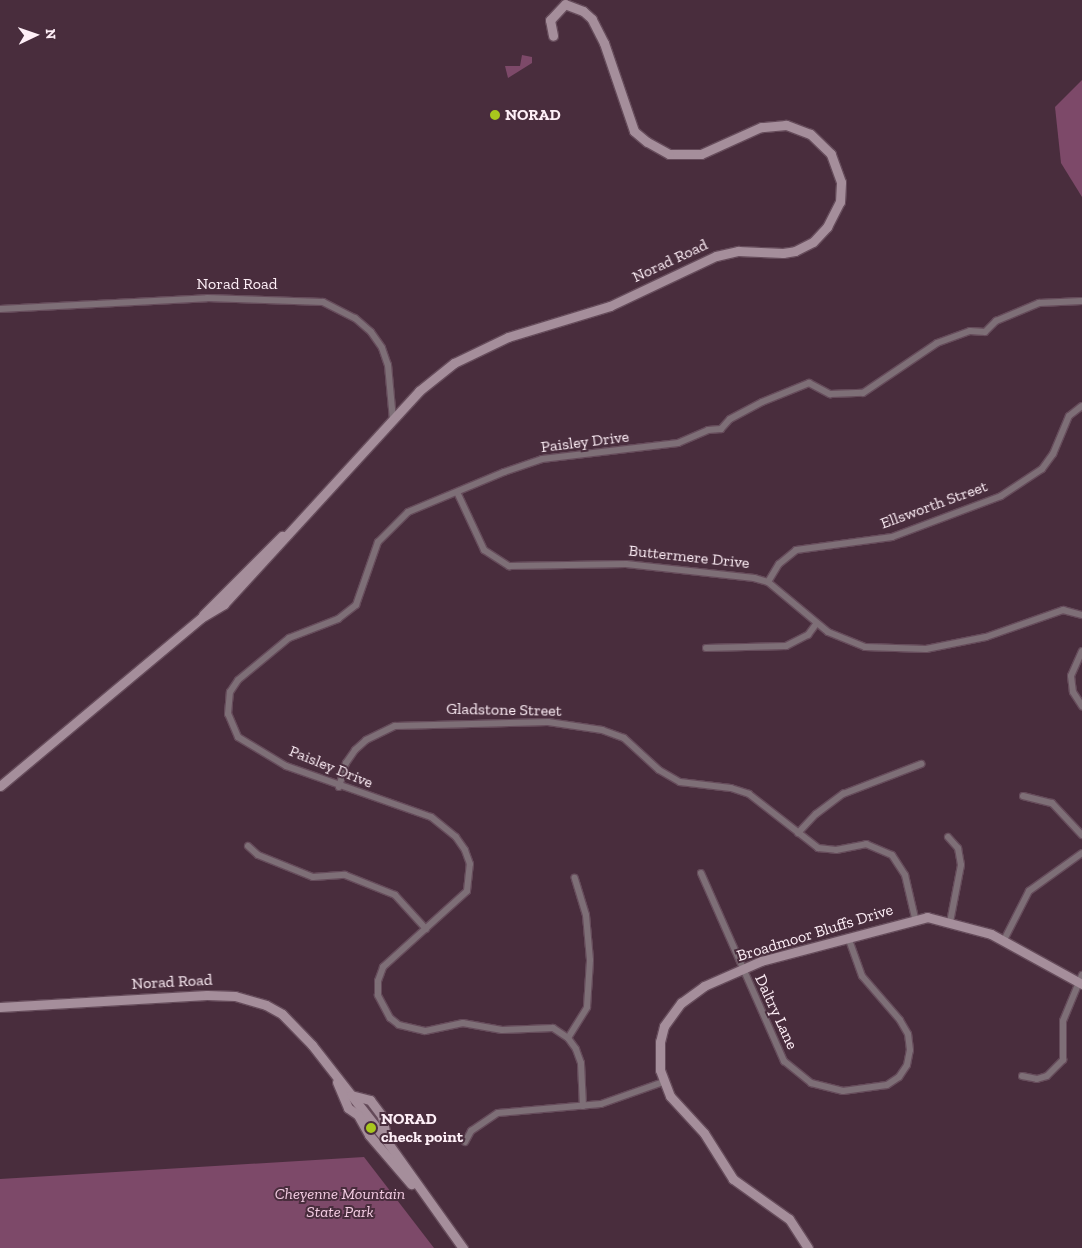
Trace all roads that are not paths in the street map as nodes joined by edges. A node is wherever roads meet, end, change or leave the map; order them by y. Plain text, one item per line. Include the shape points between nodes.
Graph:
1 (552, 36) dead end
2 (1082, 300) edge
3 (0, 309) edge
4 (1082, 406) edge
5 (393, 420) junction
6 (457, 492) junction
7 (768, 582) junction
8 (1082, 615) edge
9 (816, 624) junction
10 (706, 648) dead end
11 (1082, 651) edge
12 (1082, 706) edge
13 (921, 764) dead end
14 (0, 786) edge
15 (339, 787) junction
16 (1023, 796) dead end
17 (798, 833) junction
18 (1082, 835) edge
19 (948, 837) dead end
20 (248, 846) dead end
21 (1082, 853) edge
22 (701, 873) dead end
23 (574, 878) dead end
24 (915, 918) junction
25 (950, 922) junction
26 (426, 929) junction
27 (848, 937) junction
28 (1004, 940) junction
29 (742, 970) junction
30 (1081, 980) edge
31 (0, 1007) edge
32 (568, 1038) junction
33 (322, 1058) junction
34 (1022, 1076) dead end
35 (663, 1082) junction
36 (583, 1106) junction
37 (465, 1142) dead end
38 (454, 1236) junction
39 (463, 1248) edge
40 (808, 1248) edge

1 - 5 street, Norad Road via 550,20 565,4 583,11 592,19 604,43 634,131 669,154 701,154 761,126 786,125 810,134 822,144 837,166 841,188 836,215 820,236 795,250 783,253 738,251 716,256 597,311 486,346 442,372
2 - 6 street, Paisley Drive via 1038,303 996,321 985,332 970,331 936,343 863,393 830,394 809,383 730,418 721,429 708,430 678,443 542,459
3 - 5 street, Norad Road via 207,298 323,302 355,318 371,332 382,348 389,373
4 - 7 street, Ellsworth Street via 1069,416 1053,454 1042,470 1001,496 892,537 796,550 778,564
5 - 14 street, Norad Road via 300,520 207,608 201,618
6 - 7 street, Buttermere Drive via 484,550 508,566 626,564 738,575
6 - 15 street, Paisley Drive via 408,512 390,527 378,542 356,605 338,619 288,638 238,680 230,692 228,714 238,737 286,766
7 - 9 street, Buttermere Drive
8 - 9 street, Buttermere Drive via 1062,610 961,643 900,650 858,645
9 - 10 street via 808,635 786,646
11 - 12 street via 1071,676 1073,692
13 - 17 street via 843,794 816,814
15 - 17 street, Gladstone Street via 346,763 355,750 366,740 395,726 548,722 614,734 633,744 680,782 738,789 750,794
15 - 26 street, Paisley Drive via 432,817 456,837 465,850 470,880 467,891
16 - 18 street via 1042,798 1052,803
17 - 24 street, Gladstone Street via 818,848 836,850 866,844 892,855 905,875
19 - 25 street via 958,848 961,865
20 - 26 street via 258,854 313,877 344,875 395,895
21 - 28 street via 1029,891
22 - 29 street, Daltry Lane
23 - 32 street via 587,922 590,960 587,1007
24 - 25 street, Broadmoor Bluffs Drive
24 - 27 street, Broadmoor Bluffs Drive
25 - 28 street, Broadmoor Bluffs Drive
26 - 32 street, Paisley Drive via 390,958 378,981 378,994 384,1008 399,1025 425,1031 463,1023 502,1030 540,1027 553,1028
27 - 29 street, Broadmoor Bluffs Drive via 761,961
27 - 29 street, Daltry Lane via 862,976 908,1034 910,1050 907,1064 899,1077 876,1089 830,1090 795,1072 778,1050
28 - 30 street, Broadmoor Bluffs Drive
29 - 35 street, Broadmoor Bluffs Drive via 691,994 671,1014 660,1042
30 - 34 street via 1063,1021 1063,1060 1048,1076
31 - 33 street, Norad Road via 207,994 235,996 251,999 282,1014
32 - 36 street via 581,1063
33 - 38 street, Norad Road via 387,1141
33 - 38 street, Norad Road via 348,1108 358,1115 369,1135
35 - 36 street via 601,1104
35 - 40 street, Broadmoor Bluffs Drive via 678,1106 704,1132 733,1180 789,1219
36 - 37 street via 498,1113 471,1131
38 - 39 street, Norad Road

